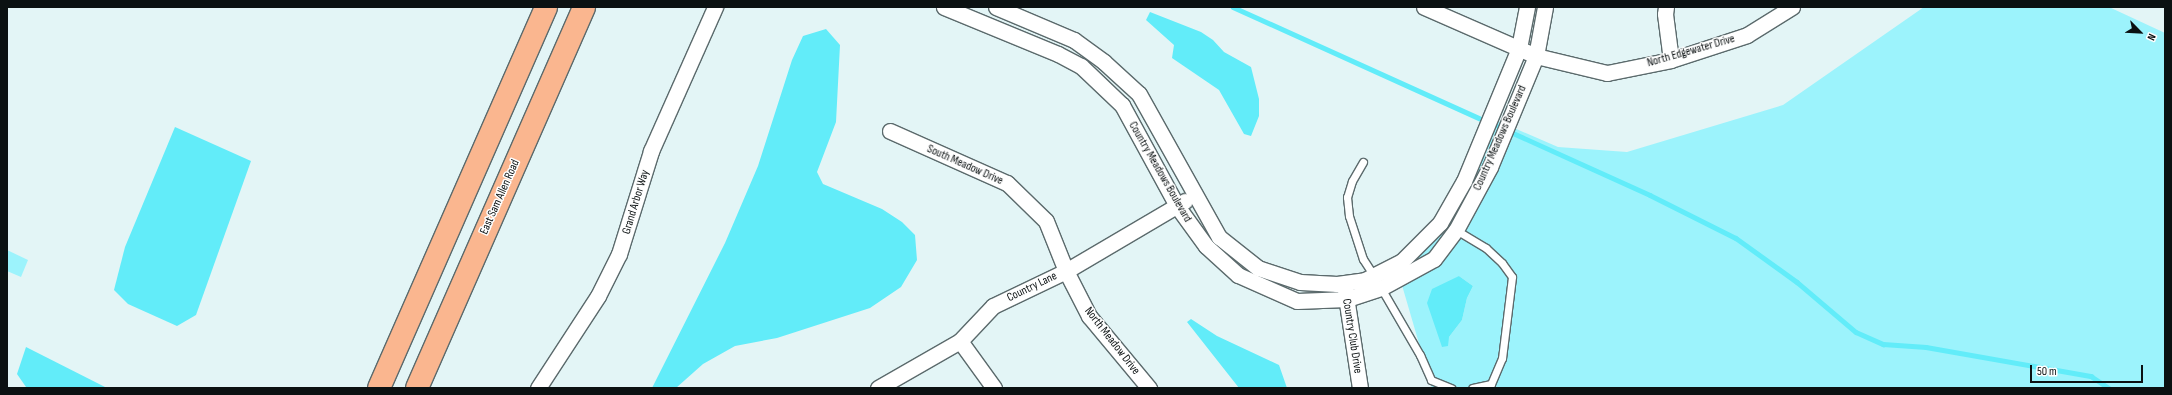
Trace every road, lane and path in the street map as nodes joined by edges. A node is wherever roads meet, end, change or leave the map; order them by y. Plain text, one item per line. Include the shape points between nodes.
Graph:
1 (546, 7) edge
2 (584, 7) edge
3 (715, 7) edge
4 (944, 7) edge
5 (996, 7) edge
6 (1424, 7) edge
7 (1527, 7) edge
8 (1545, 7) edge
9 (1666, 7) edge
10 (1792, 7) edge
11 (1014, 15) junction
12 (1006, 33) junction
13 (1519, 48) junction
14 (1536, 56) junction
15 (1671, 60) junction
16 (890, 131) dead end
17 (1472, 161) junction
18 (1364, 162) dead end
19 (1490, 167) junction
20 (1195, 196) junction
21 (1177, 206) junction
22 (1440, 223) junction
23 (1456, 230) junction
24 (1066, 271) junction
25 (1377, 282) junction
26 (1344, 283) junction
27 (1347, 299) junction
28 (960, 341) junction
29 (379, 388) edge
30 (416, 388) edge
31 (538, 388) edge
32 (878, 388) edge
33 (994, 388) edge
34 (1149, 388) edge
35 (1360, 388) edge
36 (1451, 388) edge
37 (1472, 388) edge

1 - 29 main road
2 - 30 main road, East Sam Allen Road
3 - 31 street, Grand Arbor Way via 651,151 619,254 598,296
4 - 12 street, Country Meadows Boulevard
5 - 11 street, Country Meadows Boulevard
6 - 13 street, North Edgewater Drive
7 - 13 street, Country Meadows Boulevard
8 - 14 street, Country Meadows Boulevard
9 - 15 street
10 - 15 street, North Edgewater Drive via 1746,34
11 - 12 street
11 - 20 street, Country Meadows Boulevard via 1074,40 1104,62 1139,94
12 - 21 street, Country Meadows Boulevard via 1081,66 1122,105
13 - 14 street, North Edgewater Drive
13 - 17 street, Country Meadows Boulevard
14 - 15 street, North Edgewater Drive via 1607,73
14 - 19 street, Country Meadows Boulevard
16 - 24 street, South Meadow Drive via 1007,183 1046,221
17 - 19 street
17 - 22 street, Country Meadows Boulevard
18 - 25 lane via 1352,181 1348,197 1349,216 1363,259
19 - 23 street, Country Meadows Boulevard
20 - 21 street, Country Lane
20 - 26 street, Country Meadows Boulevard via 1219,237 1258,268 1300,282
21 - 24 street, Country Lane
21 - 27 street, Country Meadows Boulevard via 1206,246 1238,275 1297,301
22 - 23 street
22 - 25 street, Country Meadows Boulevard
23 - 25 street, Country Meadows Boulevard via 1434,259
23 - 37 lane via 1486,248 1512,277 1502,358 1491,384
24 - 28 street, Country Lane via 993,306
24 - 34 street, North Meadow Drive via 1089,316
25 - 26 street, Country Meadows Boulevard via 1364,280
25 - 27 street, Country Meadows Boulevard
25 - 36 lane via 1420,355 1431,380
26 - 27 street, Country Club Drive
27 - 35 street, Country Club Drive
28 - 32 street, Country Lane
28 - 33 street

